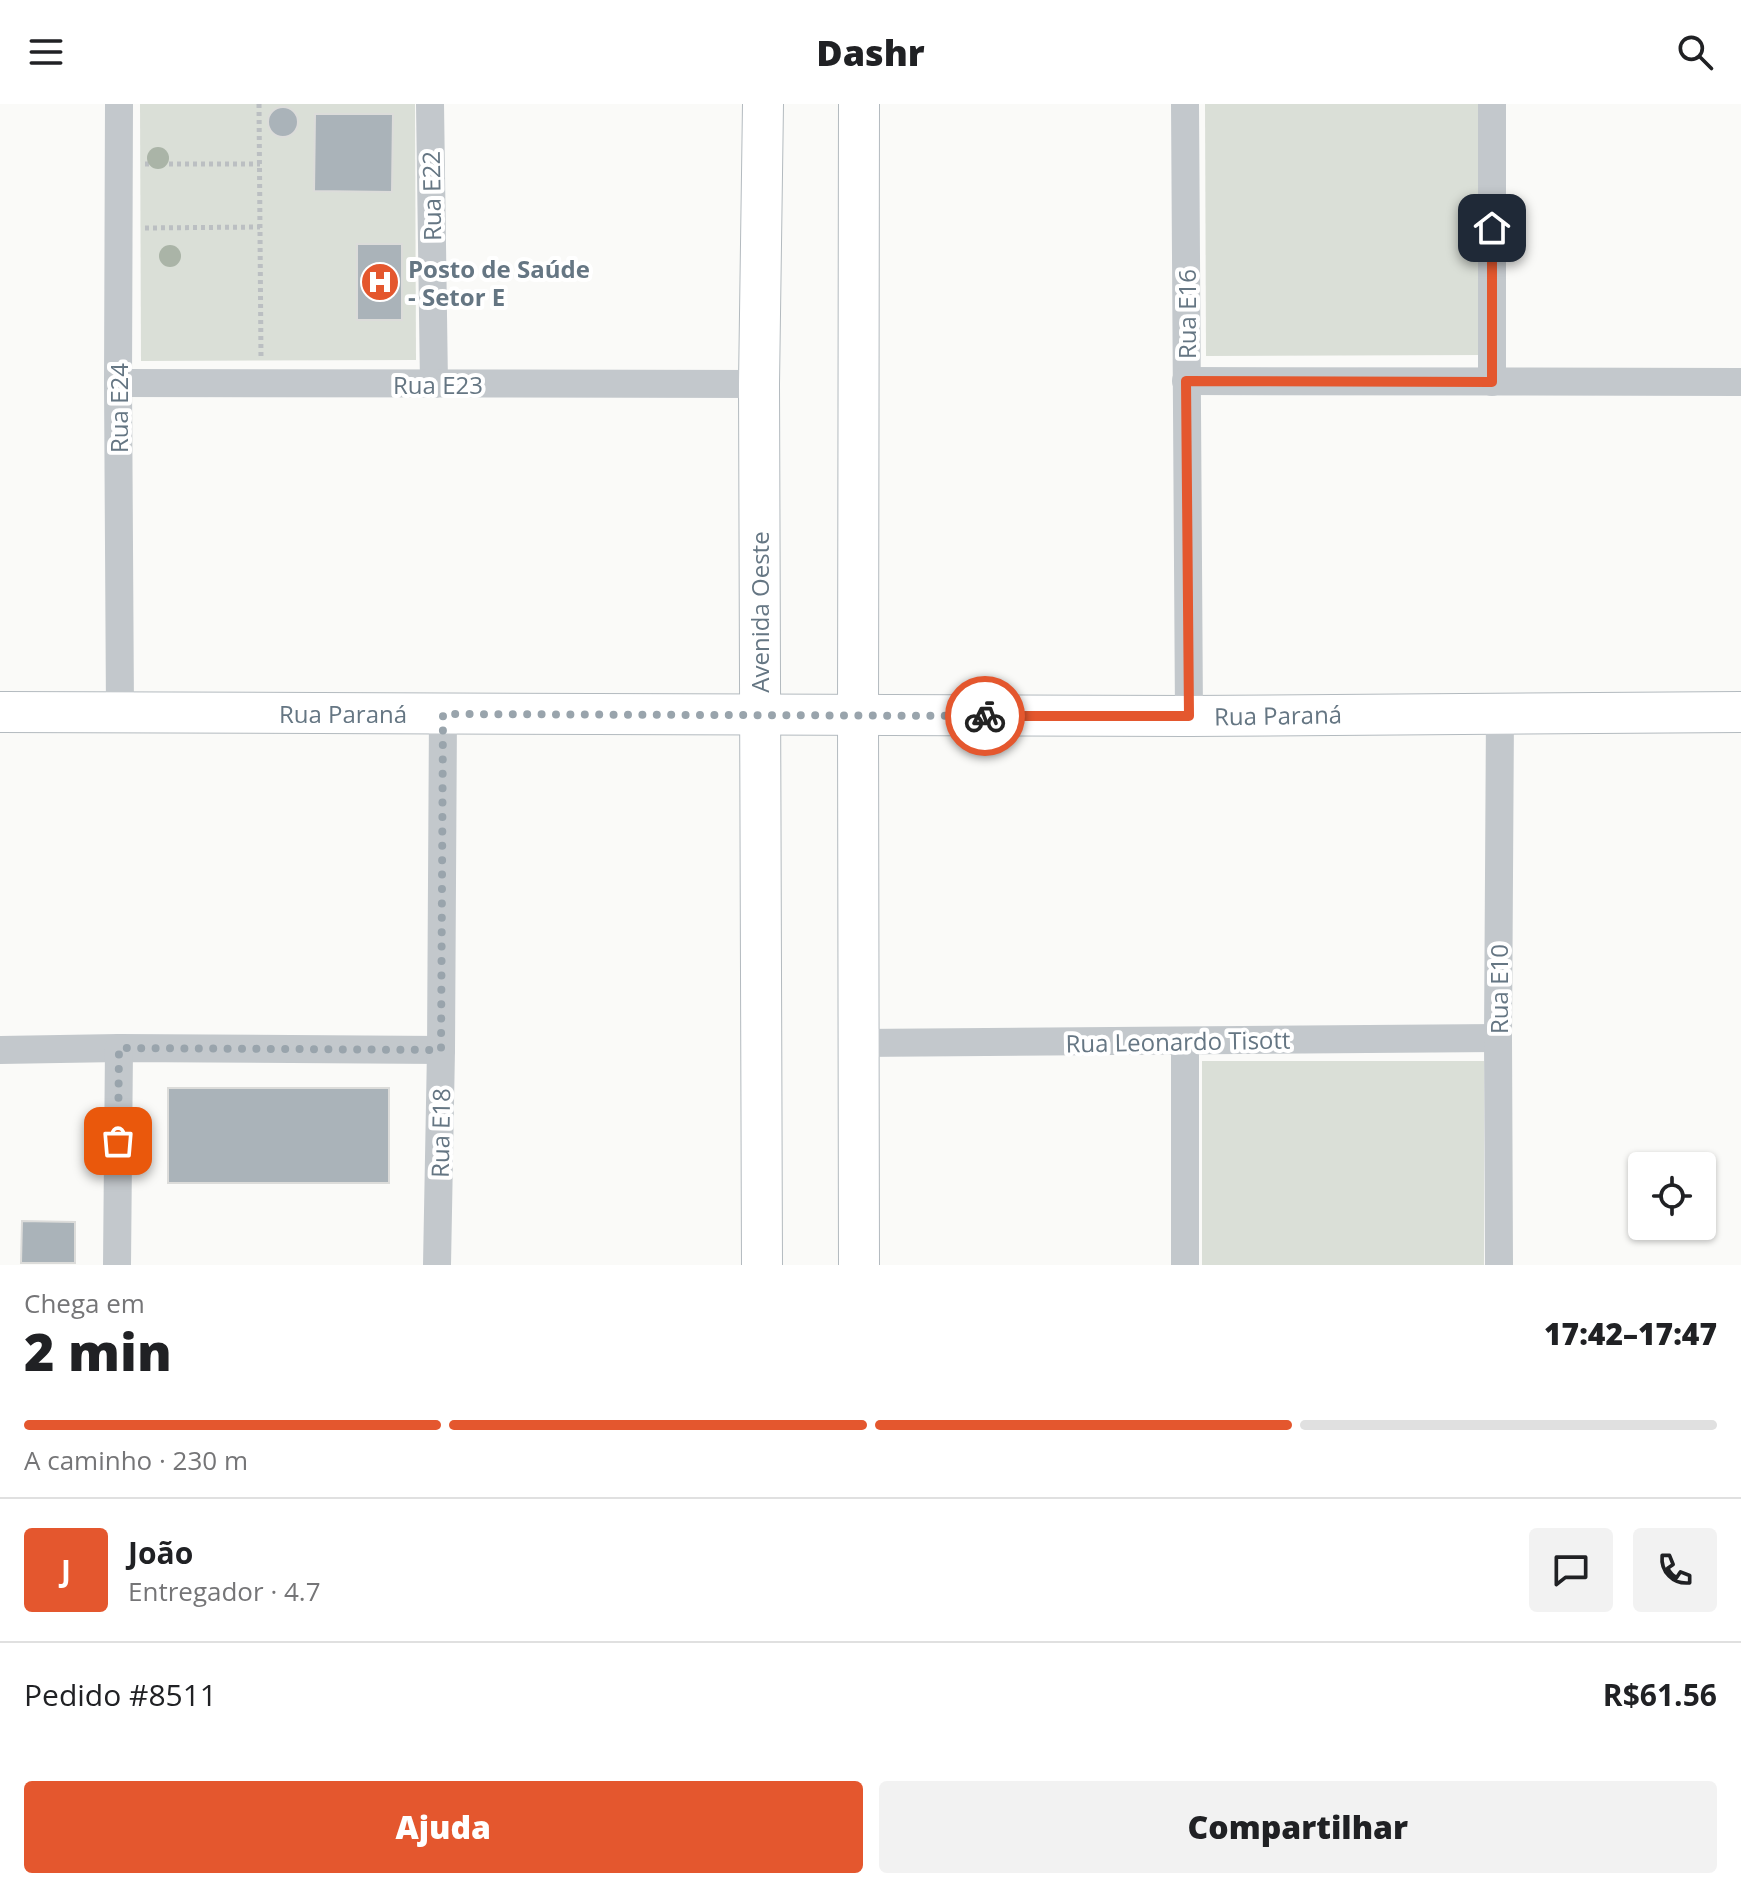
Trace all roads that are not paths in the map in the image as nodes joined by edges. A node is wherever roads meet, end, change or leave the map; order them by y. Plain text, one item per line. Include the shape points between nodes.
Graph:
1 (119, 104) edge
2 (430, 104) edge
3 (763, 104) edge
4 (859, 104) edge
5 (1185, 104) edge
6 (1492, 104) edge
7 (1186, 381) junction
8 (1492, 382) junction
9 (1741, 382) edge
10 (118, 383) junction
11 (434, 384) junction
12 (759, 384) junction
13 (120, 711) junction
14 (0, 712) edge
15 (1741, 712) edge
16 (1500, 713) junction
17 (443, 714) junction
18 (759, 716) junction
19 (858, 716) junction
20 (1189, 716) junction
21 (1498, 1038) junction
22 (1185, 1041) junction
23 (859, 1043) junction
24 (119, 1048) junction
25 (0, 1050) edge
26 (441, 1050) junction
27 (117, 1265) edge
28 (437, 1265) edge
29 (762, 1265) edge
30 (859, 1265) edge
31 (1185, 1265) edge
32 (1499, 1265) edge

1 - 10 street, Rua E24
2 - 11 street, Rua E22
3 - 12 street, Avenida Oeste
4 - 19 street
5 - 7 street, Rua E16
6 - 8 street
7 - 8 street
7 - 20 street, Rua E16
8 - 9 street
10 - 11 street, Rua E23
10 - 13 street, Rua E24
11 - 12 street, Rua E23
12 - 18 street, Avenida Oeste
13 - 14 street, Rua Paraná
13 - 17 street, Rua Paraná
15 - 16 street, Rua Paraná
16 - 20 street, Rua Paraná
16 - 21 street, Rua E10
17 - 18 street, Rua Paraná
17 - 26 street, Rua E18
18 - 19 street, Rua Paraná
18 - 29 street, Avenida Oeste
19 - 20 street, Rua Paraná
19 - 23 street
21 - 22 street, Rua Leonardo Tisott
21 - 32 street, Rua E10
22 - 23 street, Rua Leonardo Tisott
22 - 31 street
23 - 30 street
24 - 25 street
24 - 26 street
24 - 27 street
26 - 28 street, Rua E18

